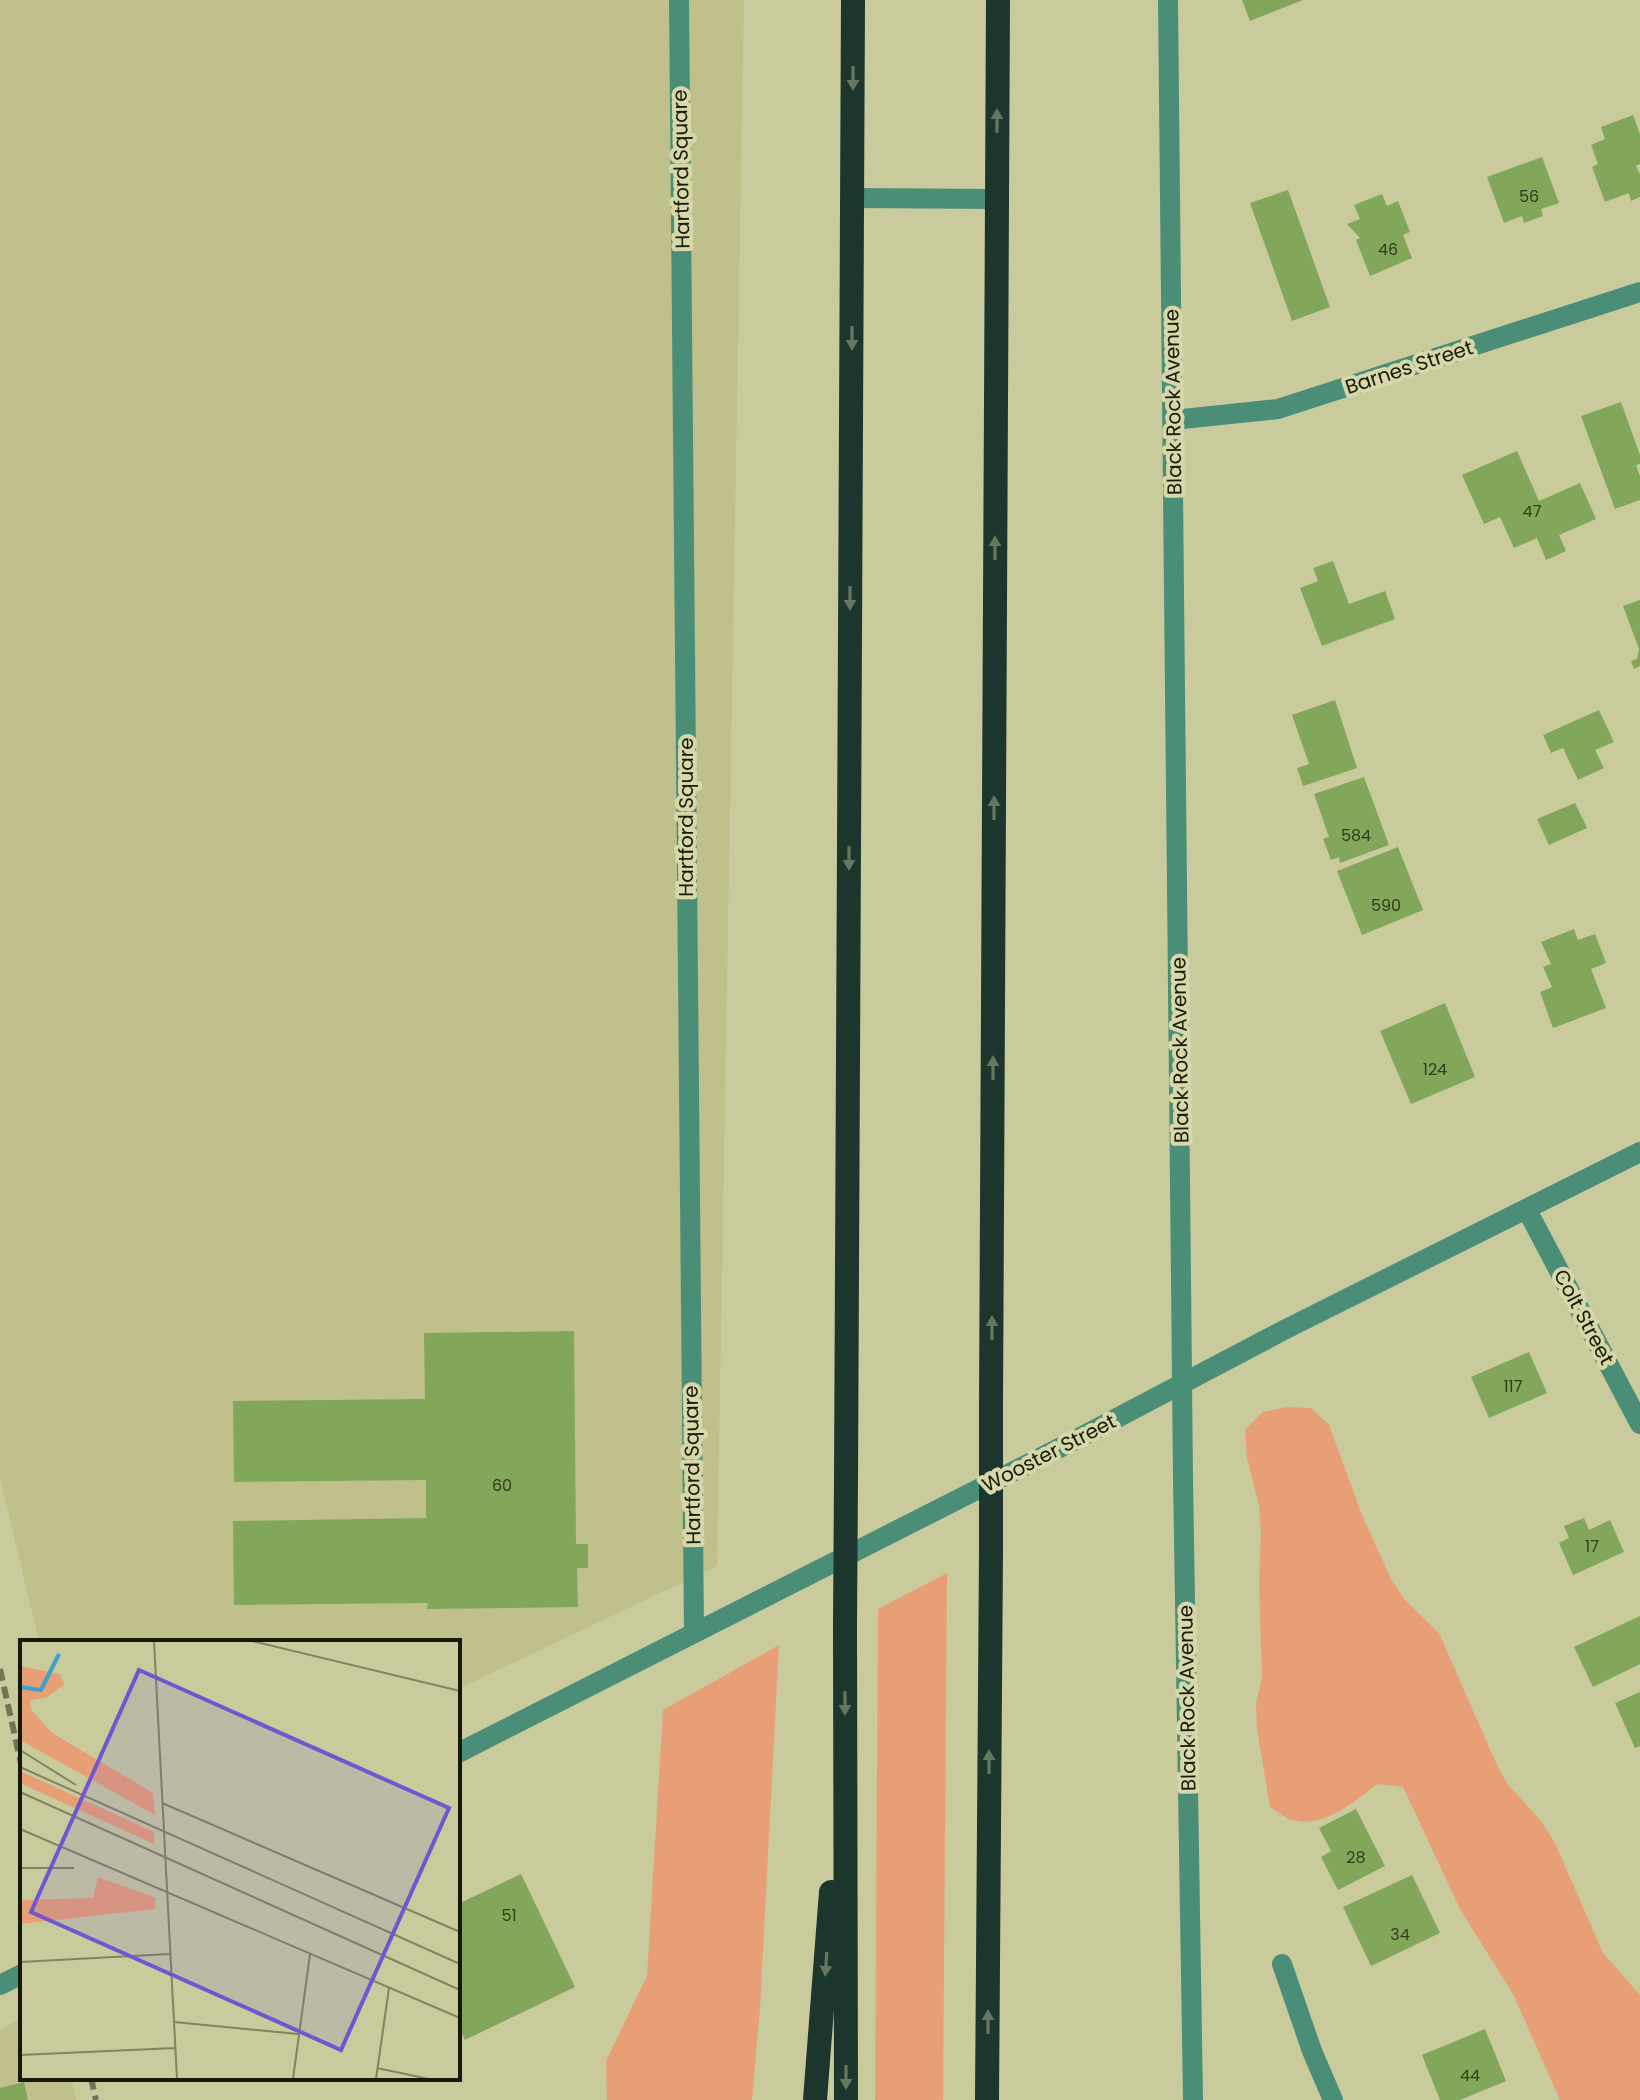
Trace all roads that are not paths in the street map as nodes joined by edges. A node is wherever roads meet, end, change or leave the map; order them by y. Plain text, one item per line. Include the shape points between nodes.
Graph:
1 (679, 0) edge
2 (853, 0) edge
3 (998, 0) edge
4 (1168, 0) edge
5 (853, 198) junction
6 (997, 199) junction
7 (1640, 292) edge
8 (1173, 420) junction
9 (1640, 1152) edge
10 (1527, 1210) junction
11 (1183, 1383) junction
12 (1640, 1424) edge
13 (694, 1633) junction
14 (460, 1752) edge
15 (845, 1803) junction
16 (1282, 1964) dead end
17 (20, 1975) edge
18 (0, 1985) edge
19 (815, 2100) edge
20 (846, 2100) edge
21 (987, 2100) edge
22 (1193, 2100) edge
23 (1333, 2100) edge

1 - 13 street, Hartford Square
2 -> 5 highway
6 -> 3 highway
4 - 8 street, Black Rock Avenue
5 - 6 street
5 -> 15 highway, bridge
21 -> 6 highway, bridge
7 - 8 street, Barnes Street via 1278,409
8 - 11 street, Black Rock Avenue
9 - 10 street, Wooster Street
10 - 11 street, Wooster Street
10 - 12 street, Colt Street
11 - 13 street, Wooster Street
11 - 22 street, Black Rock Avenue
13 - 14 street, Wooster Street
15 -> 19 highway via 831,1887
15 -> 20 highway
16 - 23 street
17 - 18 street

